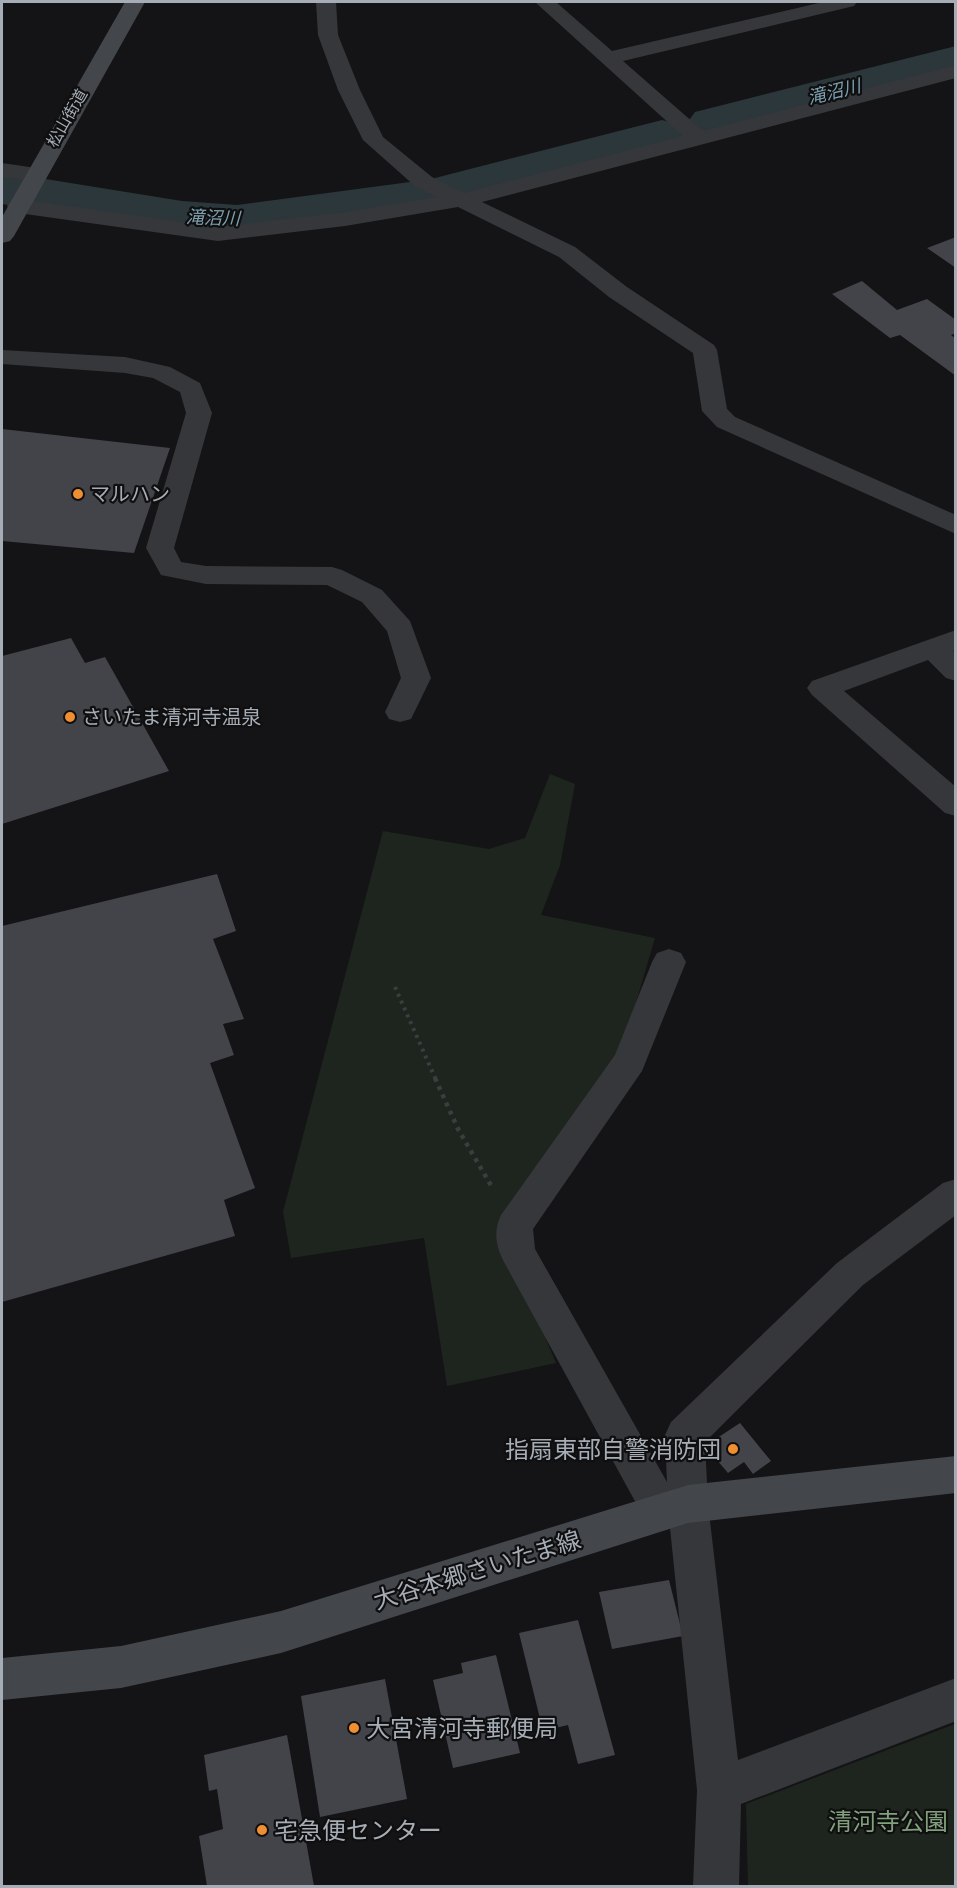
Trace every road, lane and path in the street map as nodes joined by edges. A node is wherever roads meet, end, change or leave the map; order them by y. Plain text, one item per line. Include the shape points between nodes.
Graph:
1 (135, 2) edge
2 (326, 2) edge
3 (545, 2) edge
4 (847, 2) edge
5 (608, 58) junction
6 (956, 71) edge
7 (698, 138) junction
8 (2, 170) edge
9 (26, 190) junction
10 (462, 200) junction
11 (2, 236) edge
12 (2, 357) edge
13 (956, 526) edge
14 (944, 643) edge
15 (956, 671) edge
16 (400, 711) dead end
17 (956, 805) edge
18 (669, 962) dead end
19 (395, 987) dead end
20 (956, 1194) edge
21 (514, 1226) junction
22 (956, 1474) edge
23 (675, 1508) junction
24 (2, 1679) edge
25 (956, 1700) edge
26 (719, 1790) junction
27 (716, 1887) edge

1 - 9 main road, 松山街道
2 - 10 street via 328,35 374,140 424,182
3 - 5 street
4 - 5 street
5 - 7 street
6 - 7 street
7 - 10 street
8 - 9 street
9 - 10 street via 218,234
9 - 11 main road, 松山街道
10 - 13 street via 567,252 618,292 705,350 716,411 726,422
12 - 16 street via 125,365 161,372 191,388 199,413 160,548 171,569 206,575 332,576 372,596 400,628 416,678
14 - 15 street
14 - 17 street via 822,688
18 - 21 street via 630,1061
19 - 21 path via 458,1129
20 - 23 street via 850,1274 685,1435
21 - 23 street via 517,1251
22 - 23 main road, 大谷本郷さいたま線
23 - 24 main road, 大谷本郷さいたま線 via 281,1632 122,1667
23 - 26 street
25 - 26 street
26 - 27 street

